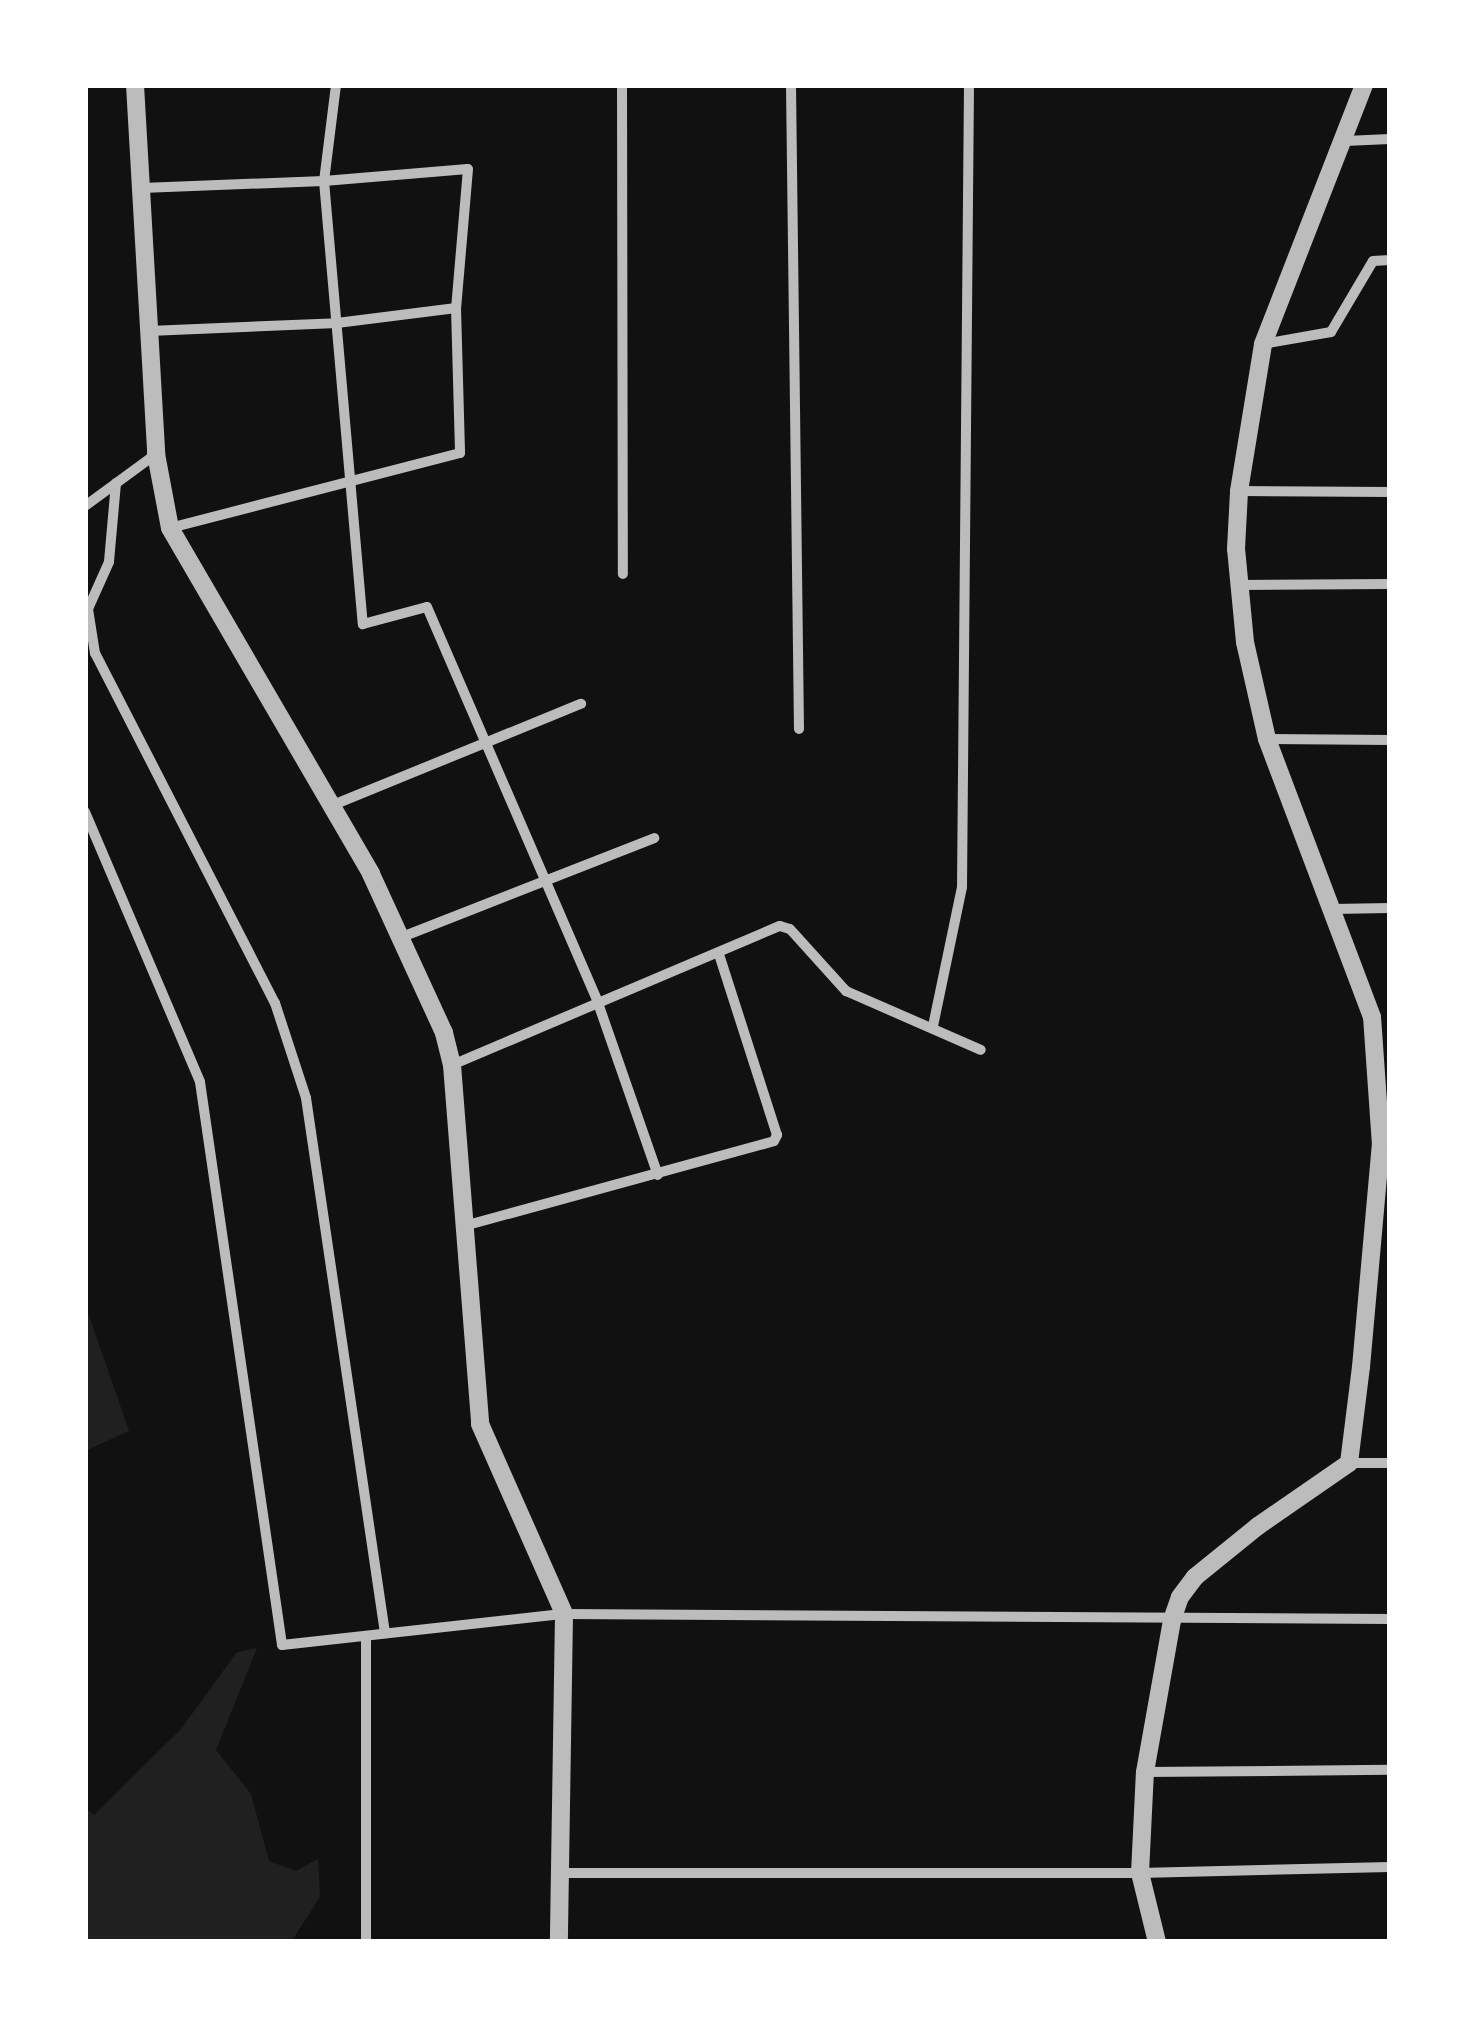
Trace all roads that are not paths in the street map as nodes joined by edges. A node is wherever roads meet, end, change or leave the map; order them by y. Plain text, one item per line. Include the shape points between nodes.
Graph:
1 (135, 85) edge
2 (336, 85) edge
3 (622, 85) edge
4 (790, 85) edge
5 (969, 85) edge
6 (1364, 85) edge
7 (1390, 139) edge
8 (1345, 140) junction
9 (324, 182) junction
10 (142, 188) junction
11 (1390, 260) edge
12 (456, 308) junction
13 (337, 323) junction
14 (148, 331) junction
15 (1263, 344) junction
16 (156, 454) junction
17 (350, 479) junction
18 (116, 483) junction
19 (1239, 491) junction
20 (1390, 492) edge
21 (85, 506) edge
22 (170, 528) junction
23 (623, 574) dead end
24 (1390, 584) edge
25 (1237, 585) junction
26 (581, 704) dead end
27 (799, 729) dead end
28 (1267, 739) junction
29 (1390, 740) edge
30 (486, 745) junction
31 (333, 805) junction
32 (85, 812) edge
33 (654, 838) dead end
34 (548, 880) junction
35 (1390, 908) edge
36 (1333, 910) junction
37 (402, 937) junction
38 (718, 954) junction
39 (598, 1004) junction
40 (933, 1026) junction
41 (981, 1050) dead end
42 (452, 1065) junction
43 (1386, 1145) edge
44 (658, 1175) junction
45 (463, 1226) junction
46 (1382, 1240) edge
47 (1350, 1463) junction
48 (1390, 1463) edge
49 (564, 1614) junction
50 (1390, 1619) edge
51 (1172, 1620) junction
52 (385, 1633) junction
53 (366, 1636) junction
54 (1390, 1770) edge
55 (1146, 1772) junction
56 (1390, 1867) edge
57 (1140, 1872) junction
58 (560, 1873) junction
59 (366, 1942) edge
60 (559, 1942) edge
61 (1157, 1942) edge

1 - 10 street
2 - 9 street
3 - 23 street
4 - 27 street
5 - 40 street via 962,887
6 - 8 street
7 - 8 street
8 - 15 street
9 - 10 street
9 - 12 street via 468,169
9 - 13 street
10 - 14 street
11 - 15 street via 1374,262 1328,334
12 - 13 street
12 - 17 street via 460,453
13 - 14 street
13 - 17 street
14 - 16 street
15 - 19 street
16 - 18 street
16 - 22 street
17 - 22 street
17 - 30 street via 363,624 428,607
18 - 21 street
18 - 52 street via 109,562 88,609 95,652 275,1003 306,1098
19 - 20 street
19 - 25 street
22 - 31 street
24 - 25 street
25 - 28 street
26 - 30 street
28 - 29 street
28 - 36 street
30 - 31 street
30 - 34 street
31 - 37 street
32 - 53 street via 200,1082 282,1645
33 - 34 street
34 - 37 street
34 - 39 street
35 - 36 street
36 - 43 street via 1372,1017
37 - 42 street
38 - 39 street
38 - 40 street via 785,926 836,984
38 - 44 street via 777,1135
39 - 42 street
39 - 44 street
40 - 41 street
42 - 45 street
43 - 46 street
44 - 45 street
45 - 49 street via 480,1424
46 - 47 street
47 - 48 street
47 - 51 street via 1196,1577
49 - 51 street
49 - 52 street
49 - 58 street
50 - 51 street
51 - 55 street
52 - 53 street
53 - 59 street
54 - 55 street
55 - 57 street
56 - 57 street
57 - 58 street
57 - 61 street
58 - 60 street

